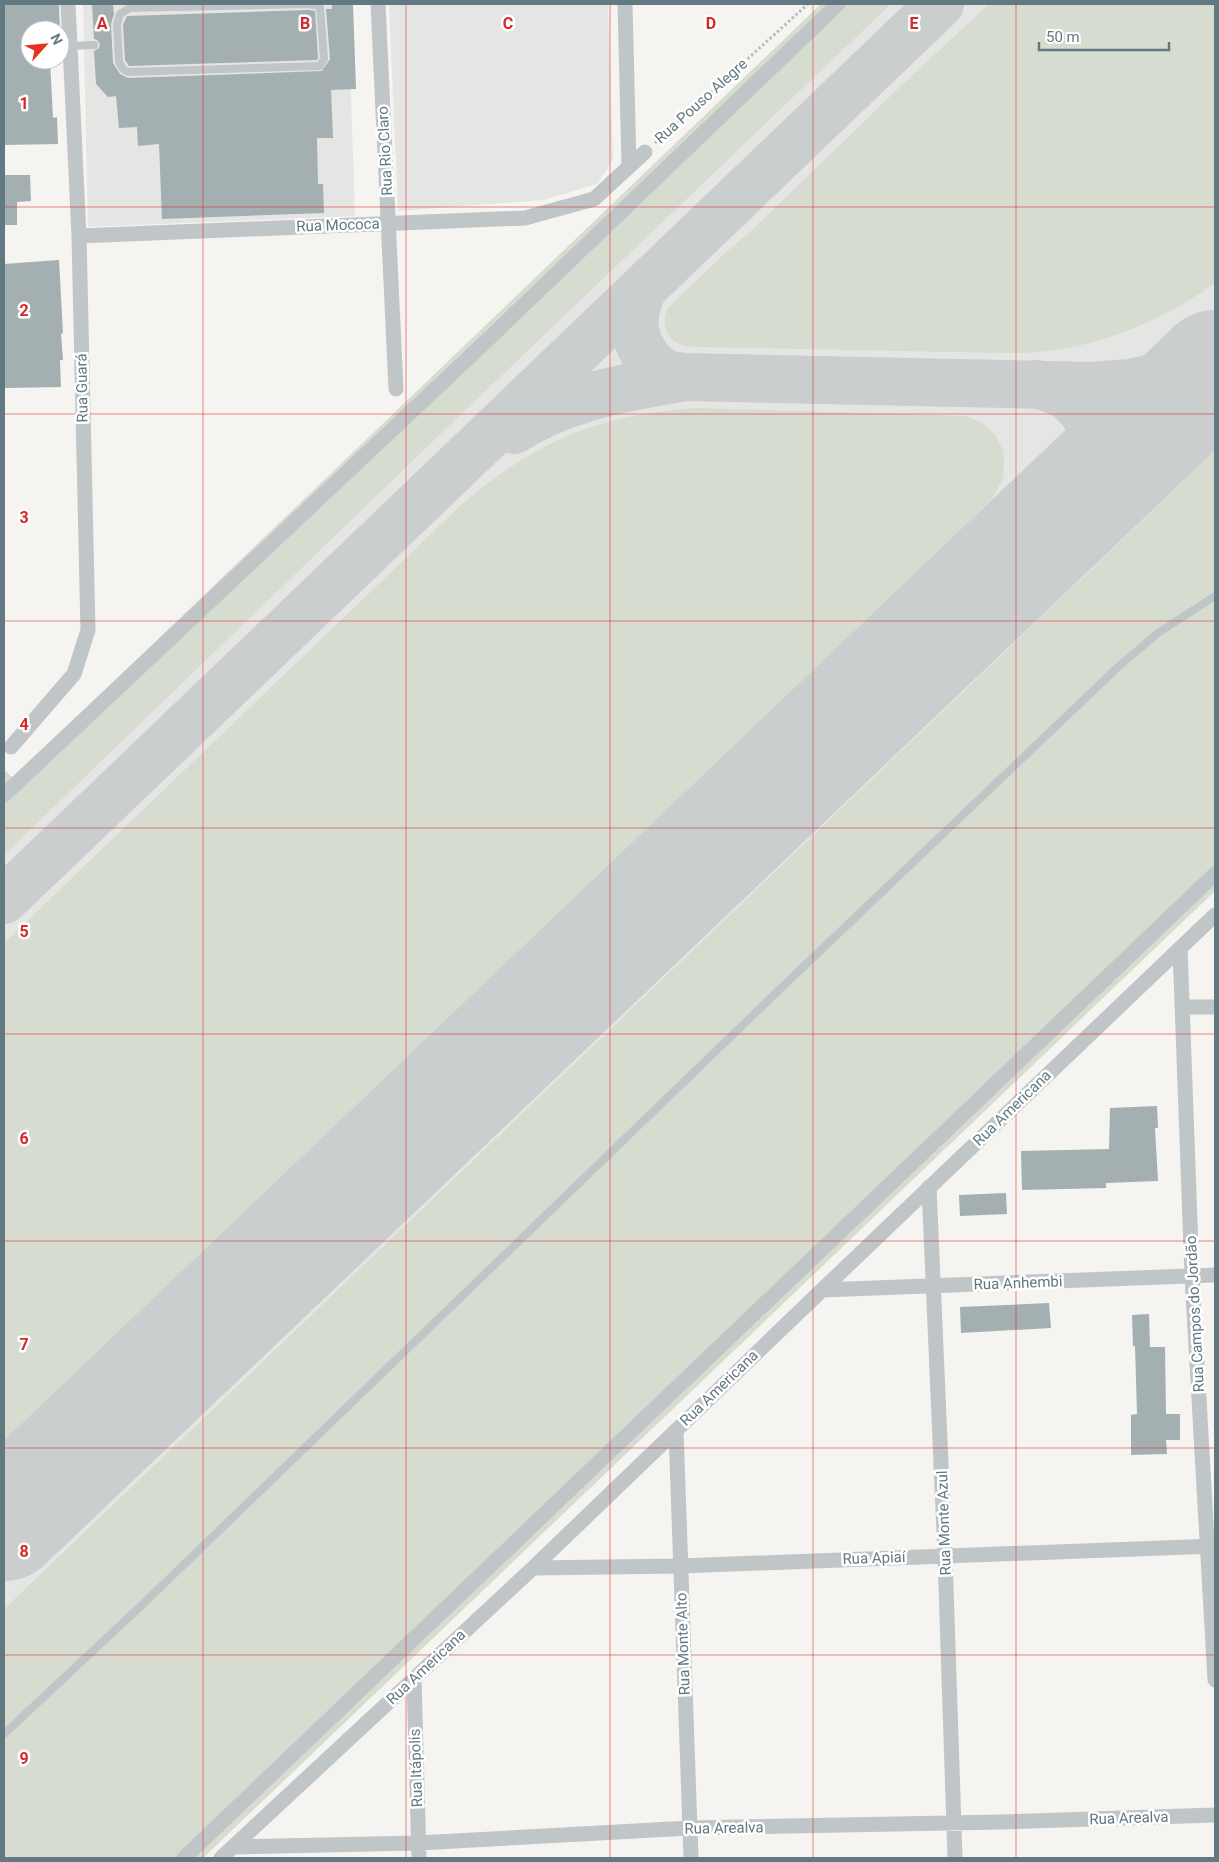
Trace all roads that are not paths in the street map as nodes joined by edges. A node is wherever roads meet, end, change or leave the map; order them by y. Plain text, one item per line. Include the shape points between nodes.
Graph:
1 (68, 4) edge
2 (378, 4) edge
3 (625, 4) edge
4 (838, 4) edge
5 (69, 20) edge
6 (94, 45) dead end
7 (116, 45) joint
8 (70, 46) joint
9 (645, 152) road end
10 (629, 166) junction
11 (594, 199) joint
12 (388, 223) junction
13 (79, 236) junction
14 (396, 388) dead end
15 (1215, 596) edge
16 (11, 747) dead end
17 (4, 795) edge
18 (1215, 874) edge
19 (1215, 915) edge
20 (1180, 948) junction
21 (1182, 1007) junction
22 (1215, 1007) edge
23 (929, 1187) junction
24 (1215, 1275) edge
25 (1192, 1276) junction
26 (933, 1286) junction
27 (822, 1290) junction
28 (676, 1430) junction
29 (1212, 1546) edge
30 (945, 1556) junction
31 (680, 1566) junction
32 (533, 1568) junction
33 (414, 1678) junction
34 (1215, 1680) edge
35 (4, 1734) edge
36 (1215, 1815) edge
37 (954, 1823) junction
38 (690, 1828) junction
39 (233, 1848) junction
40 (418, 1851) edge
41 (184, 1858) edge
42 (222, 1858) edge
43 (691, 1858) edge
44 (955, 1858) edge

1 - 5 street, Rua Guará
2 - 12 street, Rua Rio Claro
3 - 10 street
4 - 17 street via 479,348
6 - 8 lane
7 - 7 lane via 120,14 130,8 308,4 320,8 324,59 320,66 128,72 123,69
8 - 13 street, Rua Guará
9 - 10 street, Rua Pouso Alegre
10 - 11 street, Rua Pouso Alegre
11 - 12 street, Rua Mococa via 525,218
12 - 13 street, Rua Mococa
12 - 14 street, Rua Rio Claro
13 - 16 street, Rua Guará via 88,630 74,674
15 - 35 lane via 1158,633 1118,667
18 - 41 street
19 - 20 street, Rua Americana
20 - 21 street, Rua Campos do Jordão
20 - 23 street, Rua Americana
21 - 22 street
21 - 25 street, Rua Campos do Jordão
23 - 26 street, Rua Monte Azul
23 - 27 street, Rua Americana
24 - 25 street, Rua Anhembi
25 - 26 street, Rua Anhembi
25 - 29 street, Rua Campos do Jordão
26 - 27 street, Rua Anhembi
26 - 30 street, Rua Monte Azul
27 - 28 street, Rua Americana
28 - 31 street, Rua Monte Alto
28 - 32 street, Rua Americana
29 - 30 street, Rua Apiaí
29 - 34 street, Rua Campos do Jordão
30 - 31 street, Rua Apiaí
30 - 37 street, Rua Monte Azul
31 - 32 street, Rua Apiaí
31 - 38 street, Rua Monte Alto
32 - 33 street, Rua Americana
33 - 39 street, Rua Americana
33 - 40 street, Rua Itápolis
36 - 37 street, Rua Arealva
37 - 38 street, Rua Arealva
37 - 44 street, Rua Monte Azul
38 - 40 street, Rua Arealva
38 - 43 street, Rua Monte Alto
39 - 40 street, Rua Arealva
39 - 42 street, Rua Americana

